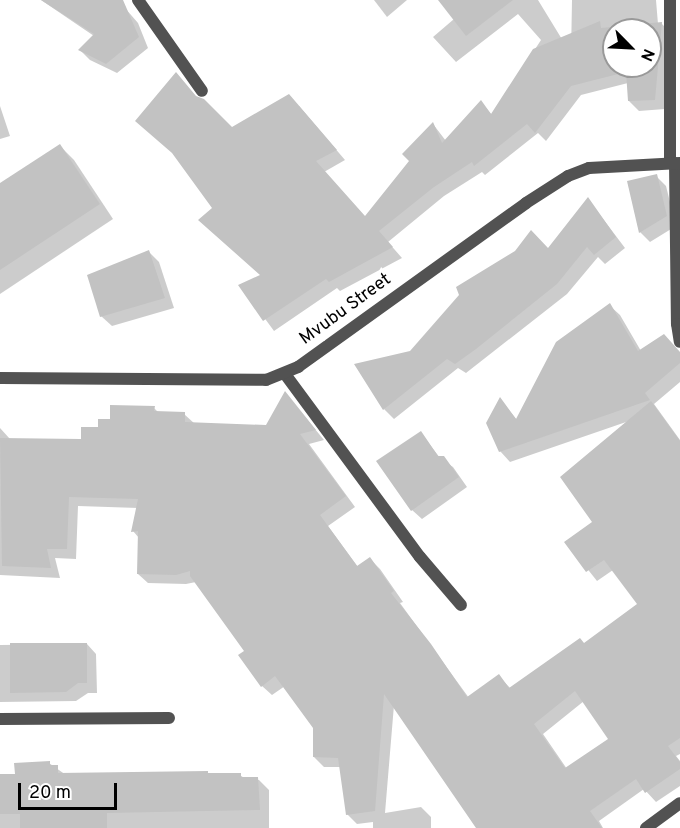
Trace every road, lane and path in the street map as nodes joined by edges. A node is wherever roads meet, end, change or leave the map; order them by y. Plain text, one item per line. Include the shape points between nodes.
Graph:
1 (138, 0) edge
2 (670, 0) edge
3 (202, 91) dead end
4 (675, 163) edge
5 (680, 342) edge
6 (285, 374) junction
7 (0, 378) edge
8 (461, 605) dead end
9 (169, 718) dead end
10 (0, 719) edge
11 (680, 804) edge
12 (646, 828) edge

1 - 3 street
2 - 4 street
4 - 5 street
4 - 6 street, Mvubu Street via 589,168 568,176
6 - 7 street, Mvubu Street via 245,381
6 - 8 street via 426,565
9 - 10 street
11 - 12 street

